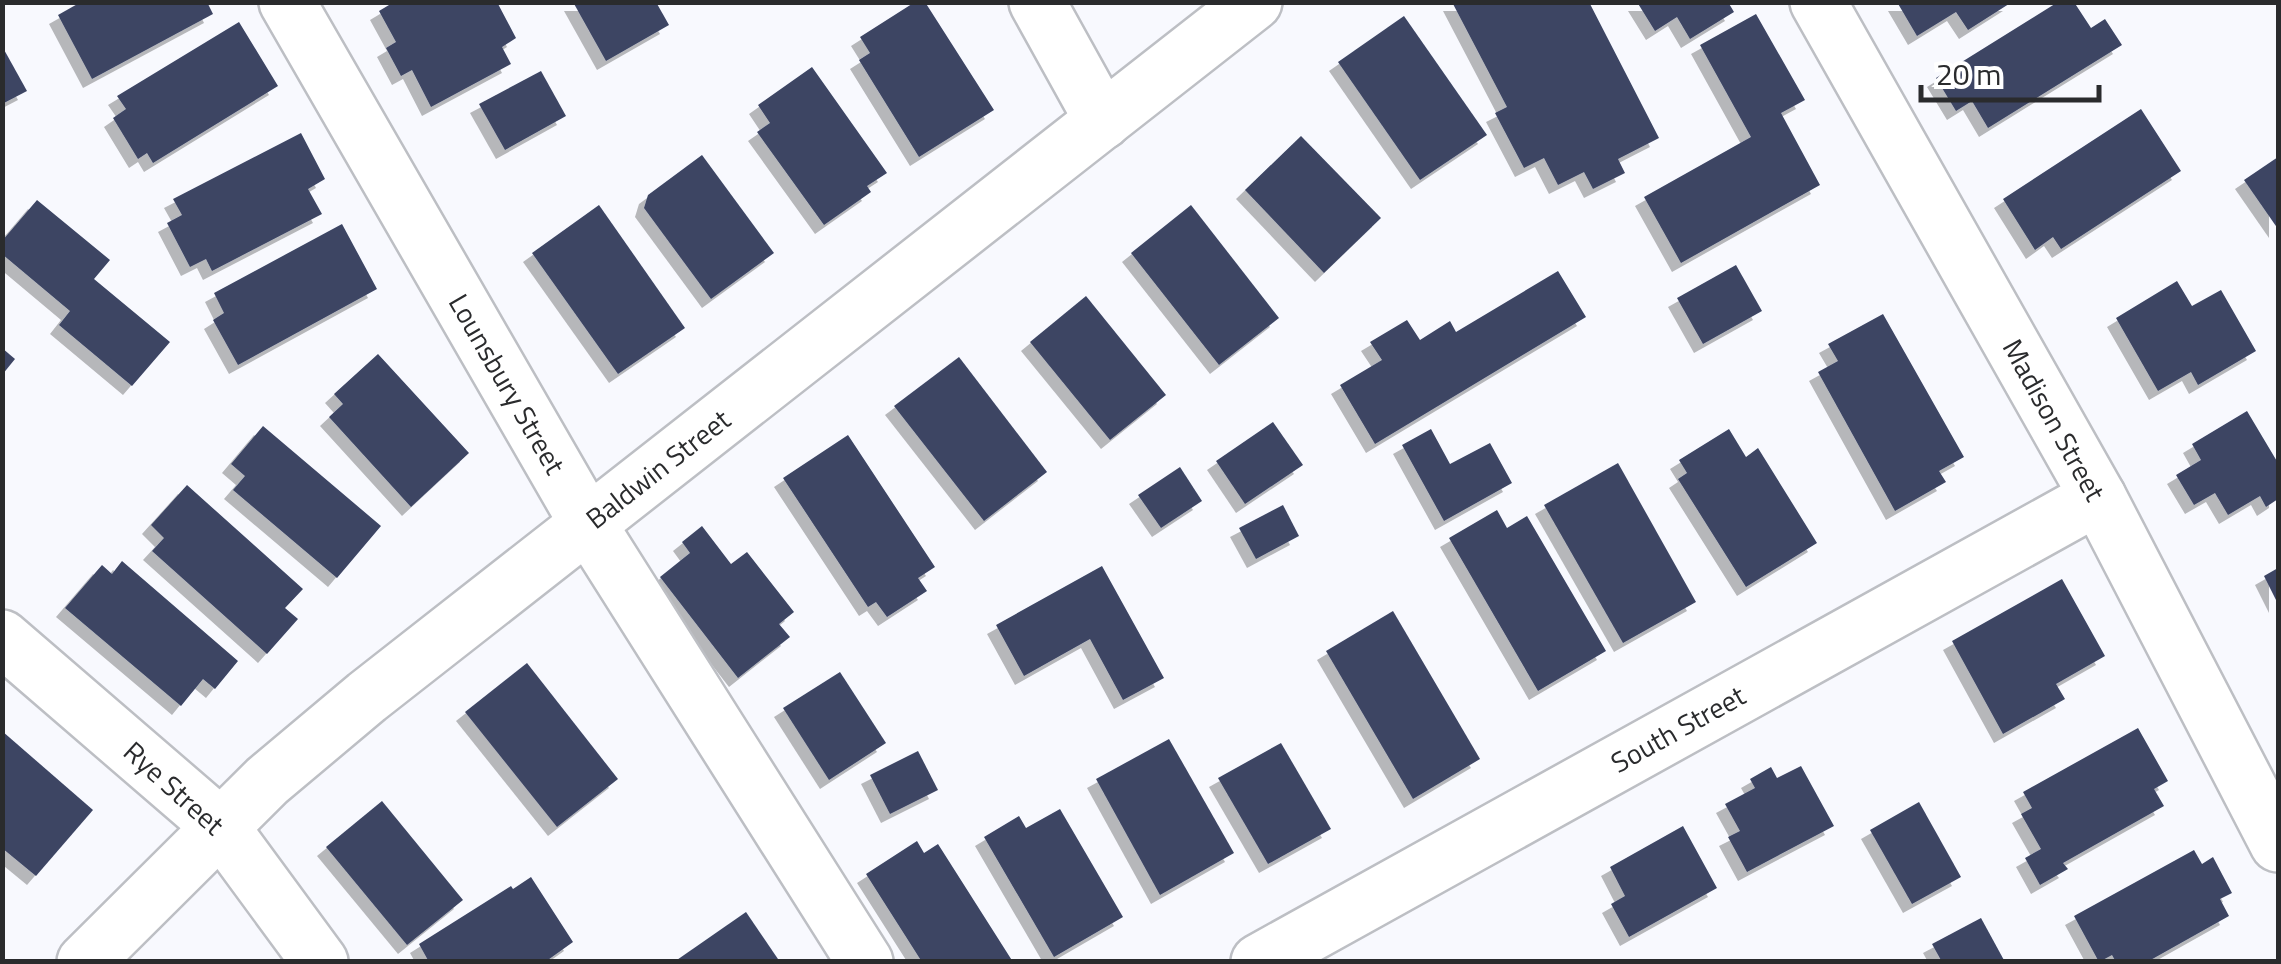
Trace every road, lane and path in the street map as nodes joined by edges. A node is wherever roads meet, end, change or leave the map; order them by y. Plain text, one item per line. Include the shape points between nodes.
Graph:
1 (287, 2) edge
2 (1037, 2) edge
3 (1254, 2) edge
4 (1818, 2) edge
5 (1103, 121) junction
6 (2098, 498) junction
7 (588, 524) junction
8 (2, 638) edge
9 (220, 826) junction
10 (2278, 844) edge
11 (85, 962) edge
12 (320, 962) edge
13 (865, 962) edge
14 (1259, 962) edge

1 - 7 street, Lounsbury Street
2 - 5 street
3 - 5 street, Baldwin Street
4 - 6 street, Madison Street
5 - 7 street, Baldwin Street
6 - 10 street, Madison Street
6 - 14 street, South Street
7 - 9 street, Baldwin Street via 342,718
7 - 13 street, Lounsbury Street
8 - 9 street, Rye Street
9 - 11 street, Baldwin Street
9 - 12 street, Rye Street

